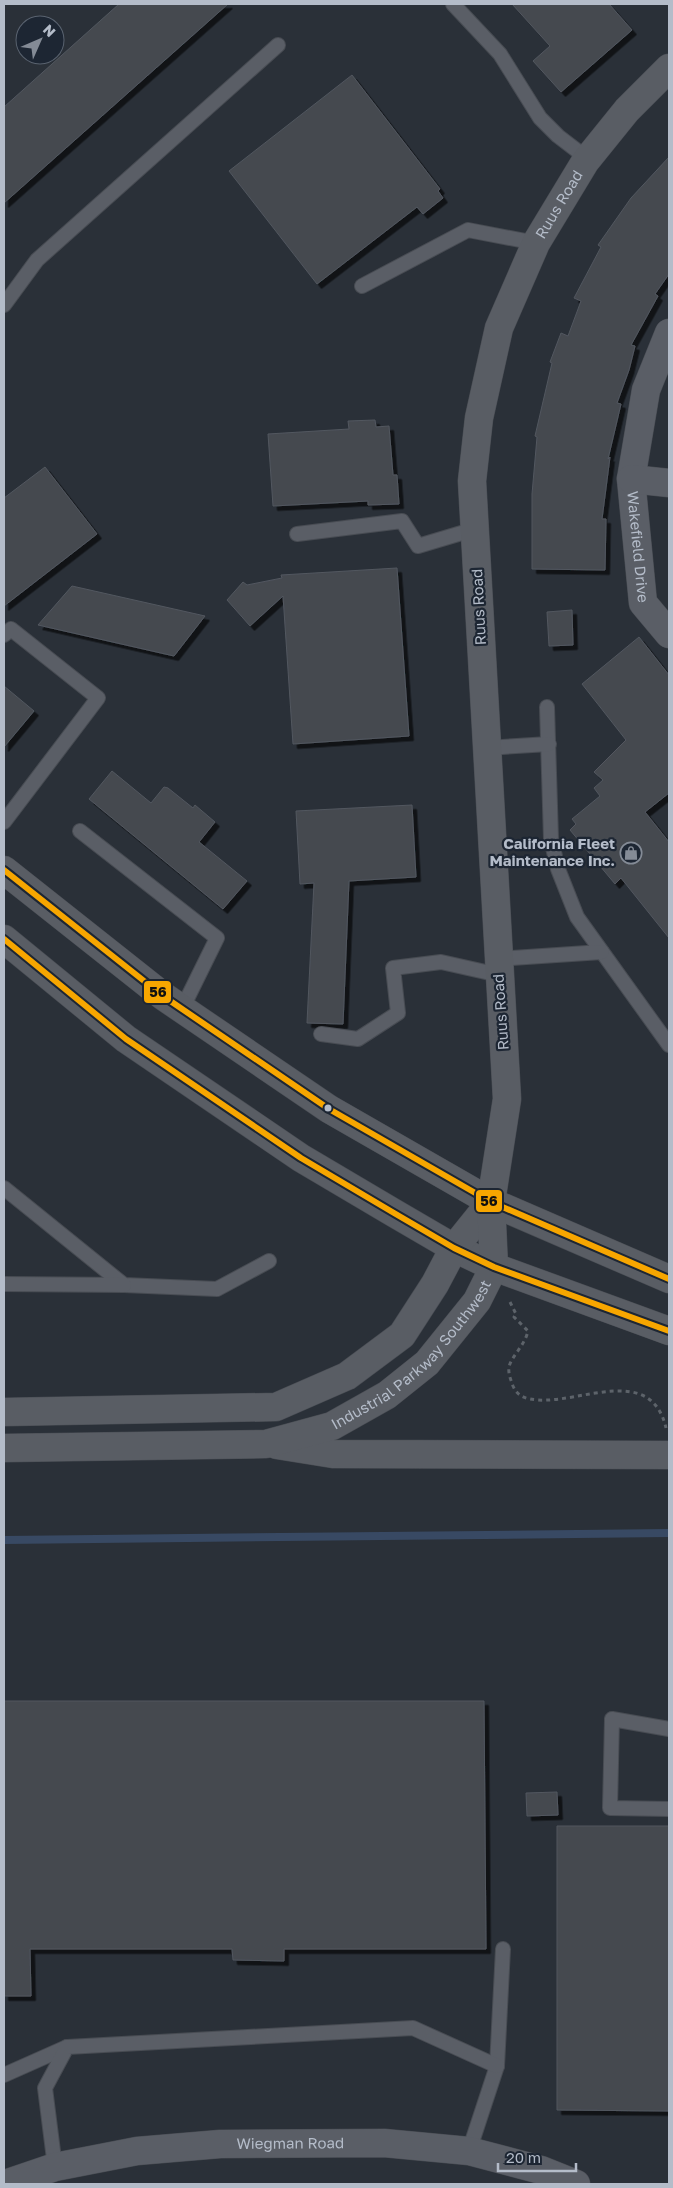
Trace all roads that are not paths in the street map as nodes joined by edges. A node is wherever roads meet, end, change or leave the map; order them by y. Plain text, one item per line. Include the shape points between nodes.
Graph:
1 (453, 4) edge
2 (278, 45) dead end
3 (669, 68) edge
4 (588, 159) junction
5 (536, 243) junction
6 (362, 286) dead end
7 (4, 305) edge
8 (669, 333) edge
9 (631, 479) junction
10 (669, 483) edge
11 (474, 529) junction
12 (297, 534) dead end
13 (669, 634) edge
14 (4, 635) edge
15 (548, 707) dead end
16 (549, 744) junction
17 (486, 748) junction
18 (4, 822) edge
19 (80, 831) dead end
20 (4, 870) edge
21 (4, 939) edge
22 (602, 952) junction
23 (499, 967) junction
24 (182, 1009) junction
25 (322, 1034) dead end
26 (669, 1044) edge
27 (4, 1188) edge
28 (491, 1202) junction
29 (454, 1248) junction
30 (269, 1261) dead end
31 (494, 1268) junction
32 (669, 1280) edge
33 (4, 1284) edge
34 (124, 1285) junction
35 (669, 1331) edge
36 (4, 1412) edge
37 (266, 1444) junction
38 (4, 1448) edge
39 (668, 1455) edge
40 (669, 1729) edge
41 (669, 1809) edge
42 (503, 1949) dead end
43 (67, 2047) junction
44 (497, 2066) junction
45 (4, 2075) edge
46 (469, 2151) junction
47 (55, 2167) junction
48 (5, 2184) edge
49 (576, 2184) edge

1 - 4 lane via 500,54 540,118
2 - 7 lane via 36,260
3 - 4 main road, Ruus Road via 627,110
4 - 5 main road, Ruus Road
5 - 6 lane via 468,230
5 - 11 main road, Ruus Road via 499,328 478,418 472,481
8 - 9 street, Wakefield Drive via 646,390
9 - 10 street
9 - 13 street, Wakefield Drive via 643,603
11 - 12 lane via 418,546 402,521
11 - 17 main road, Ruus Road
14 - 18 lane via 11,629 98,698
15 - 16 lane
16 - 17 lane
16 - 22 lane via 551,839 558,869 577,917
17 - 23 main road, Ruus Road
19 - 24 lane via 217,938
20 - 24 main road
21 - 29 main road via 126,1039 198,1089 301,1158
22 - 23 lane
22 - 26 lane
23 - 25 lane via 441,962 394,968 398,1013 358,1039
23 - 28 main road, Ruus Road via 507,1099
24 - 28 main road via 329,1109
27 - 34 lane
28 - 29 main road, Industrial Parkway Southwest
28 - 31 main road, Industrial Parkway Southwest
28 - 32 main road
29 - 31 main road
29 - 36 main road, Industrial Parkway Southwest via 402,1335 347,1376 276,1407
30 - 34 lane via 217,1289
31 - 35 main road
31 - 37 main road, Industrial Parkway Southwest via 476,1300 427,1362 387,1395 332,1426
33 - 34 lane
37 - 38 main road, Industrial Parkway Southwest
37 - 39 main road via 333,1454
40 - 41 lane via 612,1719 610,1808
42 - 44 lane
43 - 44 lane via 413,2028
43 - 45 lane
43 - 47 lane via 46,2088
44 - 46 lane
46 - 47 street, Wiegman Road via 384,2143 220,2144 137,2151
46 - 49 street, Wiegman Road via 541,2170
47 - 48 street, Wiegman Road

